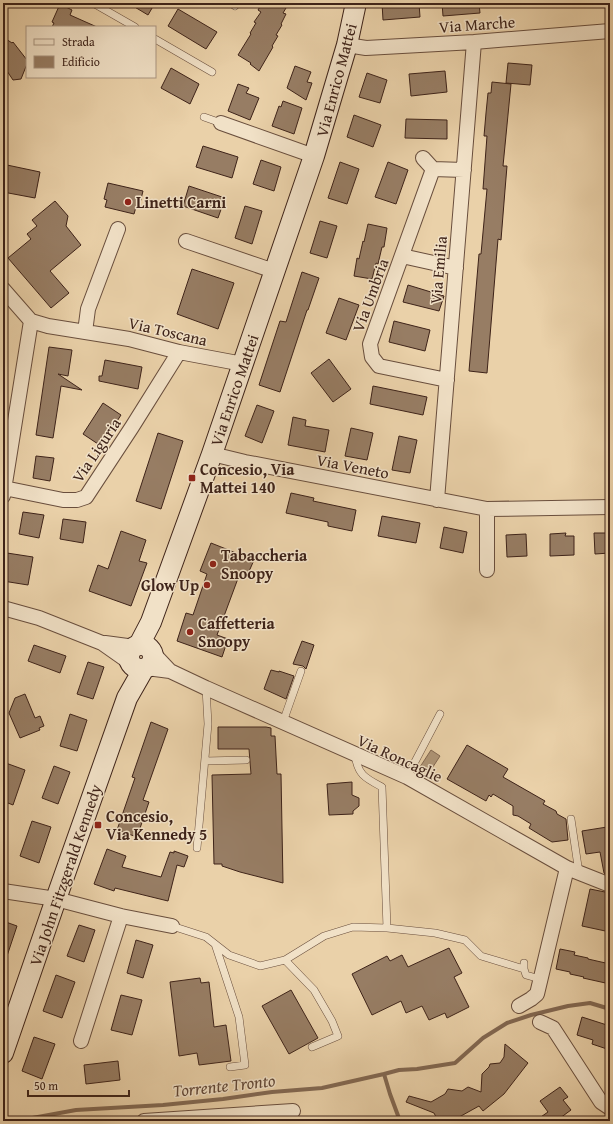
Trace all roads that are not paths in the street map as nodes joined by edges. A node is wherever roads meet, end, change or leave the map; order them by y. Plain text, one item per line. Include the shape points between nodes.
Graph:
1 (93, 3) edge
2 (356, 3) edge
3 (132, 26) edge
4 (610, 31) edge
5 (156, 40) edge
6 (474, 42) junction
7 (347, 45) junction
8 (212, 72) dead end
9 (204, 117) dead end
10 (221, 123) joint
11 (314, 156) junction
12 (423, 158) dead end
13 (433, 169) junction
14 (464, 170) junction
15 (118, 229) dead end
16 (186, 241) dead end
17 (402, 256) junction
18 (456, 268) junction
19 (274, 271) junction
20 (3, 289) edge
21 (31, 321) junction
22 (85, 332) junction
23 (179, 352) junction
24 (243, 364) junction
25 (447, 380) junction
26 (212, 454) junction
27 (4, 492) edge
28 (437, 500) junction
29 (610, 507) edge
30 (487, 510) junction
31 (487, 570) dead end
32 (3, 608) edge
33 (141, 657) junction
34 (301, 671) dead end
35 (206, 688) junction
36 (440, 714) dead end
37 (283, 722) junction
38 (355, 755) junction
39 (246, 760) dead end
40 (205, 761) junction
41 (407, 777) junction
42 (571, 819) dead end
43 (197, 848) dead end
44 (573, 871) junction
45 (610, 885) edge
46 (3, 891) edge
47 (56, 899) junction
48 (121, 916) junction
49 (172, 926) joint
50 (387, 928) junction
51 (215, 944) junction
52 (285, 960) junction
53 (540, 979) junction
54 (528, 1003) dead end
55 (540, 1022) dead end
56 (80, 1041) dead end
57 (312, 1047) dead end
58 (3, 1053) edge
59 (230, 1067) dead end
60 (610, 1108) edge
61 (293, 1111) dead end
62 (144, 1121) edge

1 - 3 lane
2 - 7 street, Via Enrico Mattei
4 - 6 street, Via Marche
5 - 8 lane
6 - 7 street, Via Marche via 366,48
6 - 14 street, Via Emilia
7 - 11 street, Via Enrico Mattei
9 - 10 lane
10 - 11 street, Via Enrico Mattei
11 - 19 street, Via Enrico Mattei
12 - 13 street
13 - 14 street
13 - 17 street, Via Umbria
14 - 18 street, Via Emilia
15 - 22 street via 88,309
16 - 19 street
17 - 18 street
17 - 25 street, Via Umbria via 370,344 372,357 379,366
18 - 25 street, Via Emilia
19 - 24 street, Via Enrico Mattei
20 - 21 street
21 - 22 street, Via Toscana
21 - 27 street
22 - 23 street, Via Toscana via 129,339
23 - 24 street, Via Toscana
23 - 27 street, Via Liguria via 86,497 63,500
24 - 26 street, Via Enrico Mattei
25 - 28 street, Via Emilia
26 - 28 street, Via Veneto
26 - 33 street, Via Enrico Mattei via 151,622
28 - 30 street, Via Veneto
29 - 30 street, Via Veneto
30 - 31 street
32 - 33 street via 38,618
33 - 35 street, Via Roncaglie
33 - 47 street, Via John Fitzgerald Kennedy
34 - 37 lane
35 - 37 street, Via Roncaglie
35 - 40 lane via 208,724
36 - 41 lane
37 - 38 street, Via Roncaglie
38 - 41 street, Via Roncaglie
38 - 50 lane via 360,773 382,787
39 - 40 lane
40 - 43 lane
41 - 44 street, Via Roncaglie
42 - 44 lane
44 - 45 street, Via Roncaglie
44 - 53 street
46 - 47 street
47 - 48 street
47 - 58 street, Via John Fitzgerald Kennedy
48 - 49 street
48 - 56 street
49 - 51 lane via 206,937
50 - 52 lane via 353,927 324,936
50 - 53 lane via 435,933 465,940 481,956 524,966 526,975
51 - 52 lane via 229,955 260,966
51 - 59 lane via 240,1025 244,1065
52 - 57 lane via 314,990 338,1036
53 - 54 street via 537,994
55 - 60 street via 553,1028 601,1102
61 - 62 street

